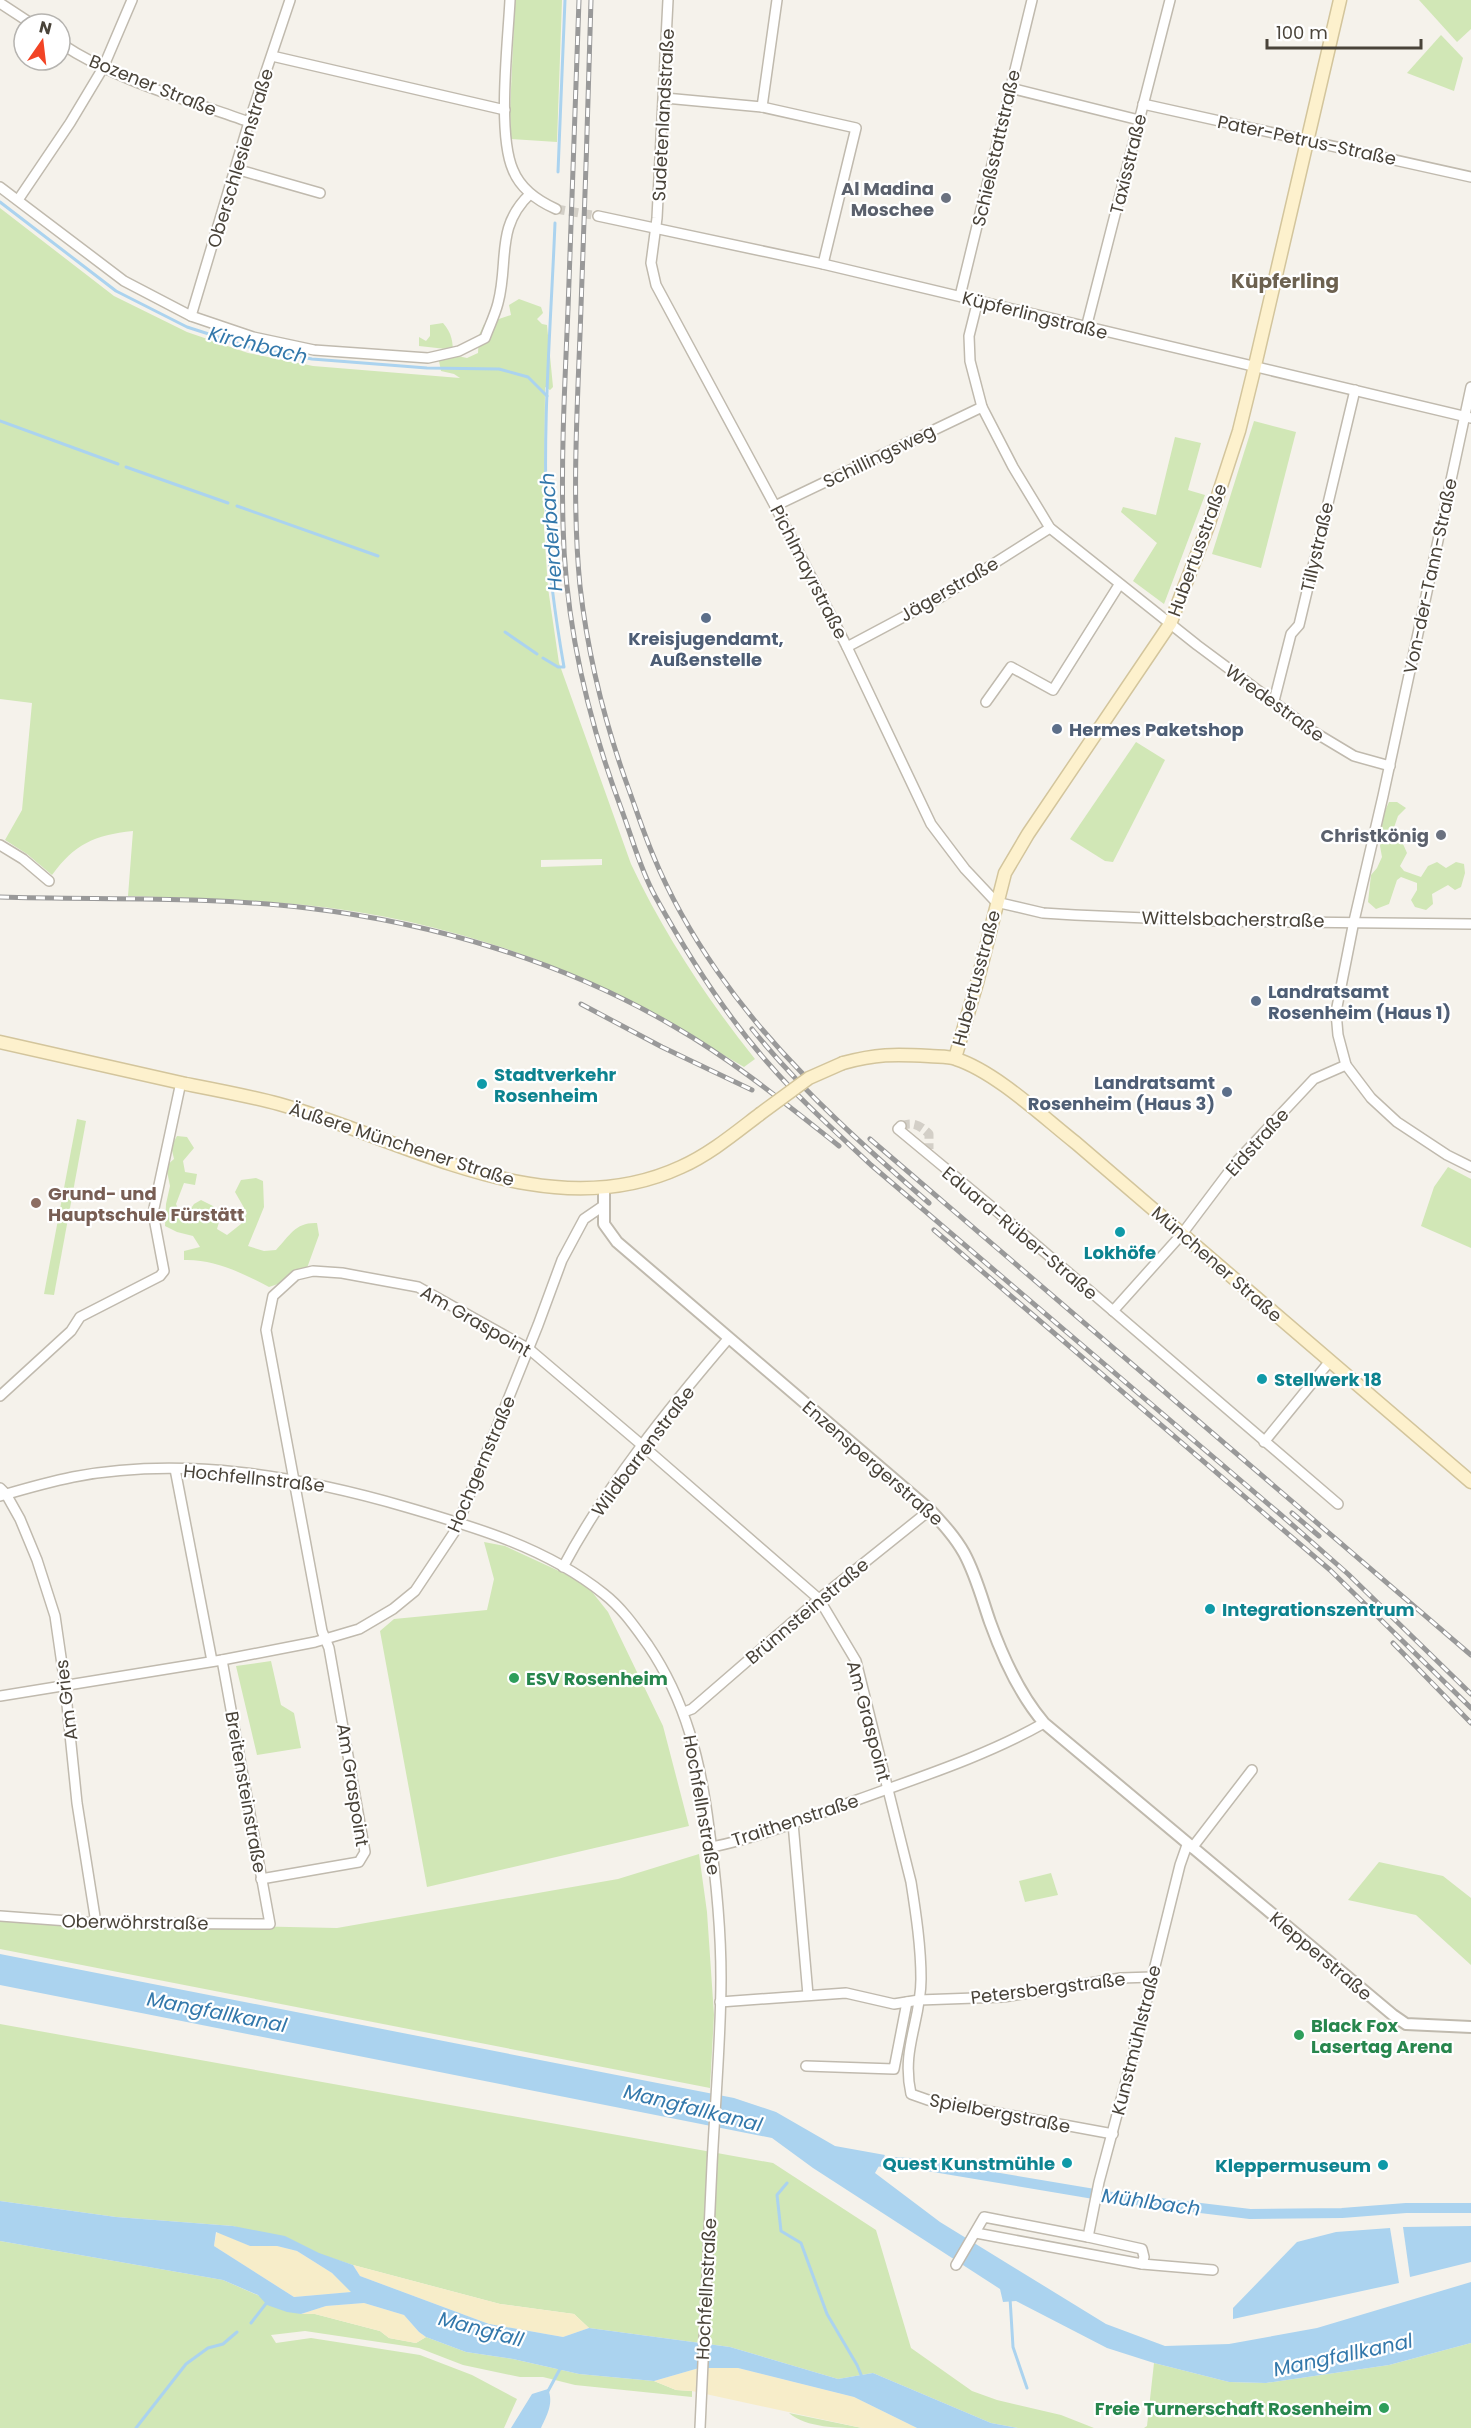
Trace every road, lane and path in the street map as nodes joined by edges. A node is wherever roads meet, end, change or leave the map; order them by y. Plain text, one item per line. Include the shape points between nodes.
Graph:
1 (132, 0) edge
2 (290, 0) edge
3 (510, 0) edge
4 (668, 0) edge
5 (777, 0) edge
6 (1032, 0) edge
7 (1170, 0) edge
8 (1340, 0) edge
9 (0, 3) edge
10 (14, 12) edge
11 (72, 50) edge
12 (272, 56) junction
13 (103, 68) junction
14 (1010, 88) junction
15 (665, 98) junction
16 (1143, 105) junction
17 (762, 107) junction
18 (505, 110) junction
19 (1139, 120) junction
20 (249, 122) junction
21 (1308, 140) junction
22 (236, 169) junction
23 (1471, 177) edge
24 (0, 187) edge
25 (320, 193) dead end
26 (530, 194) junction
27 (18, 200) junction
28 (556, 209) tunnel mouth
29 (598, 216) tunnel mouth
30 (656, 229) junction
31 (823, 264) junction
32 (960, 296) junction
33 (978, 300) junction
34 (191, 316) junction
35 (1086, 328) junction
36 (1255, 367) junction
37 (1471, 387) edge
38 (1355, 390) junction
39 (982, 407) junction
40 (1468, 417) edge
41 (776, 506) junction
42 (1050, 528) junction
43 (1119, 585) junction
44 (1170, 624) junction
45 (847, 647) junction
46 (1274, 701) junction
47 (986, 702) dead end
48 (1390, 766) junction
49 (0, 845) edge
50 (49, 881) dead end
51 (996, 902) junction
52 (1354, 921) junction
53 (1471, 924) edge
54 (0, 1042) edge
55 (955, 1058) junction
56 (1346, 1065) junction
57 (181, 1082) junction
58 (902, 1126) dead end
59 (1471, 1167) edge
60 (604, 1187) junction
61 (603, 1206) junction
62 (1182, 1234) junction
63 (1113, 1311) junction
64 (728, 1339) junction
65 (529, 1349) junction
66 (1330, 1361) junction
67 (0, 1396) edge
68 (1264, 1442) junction
69 (643, 1446) junction
70 (175, 1469) junction
71 (292, 1479) junction
72 (1471, 1482) edge
73 (2, 1493) edge
74 (1338, 1504) dead end
75 (930, 1510) junction
76 (459, 1522) junction
77 (563, 1567) junction
78 (819, 1599) junction
79 (325, 1639) junction
80 (222, 1660) junction
81 (212, 1661) junction
82 (65, 1685) junction
83 (0, 1696) edge
84 (684, 1712) junction
85 (1044, 1723) junction
86 (1252, 1770) dead end
87 (888, 1789) junction
88 (793, 1823) junction
89 (1189, 1846) junction
90 (712, 1847) junction
91 (261, 1879) junction
92 (0, 1916) edge
93 (96, 1923) junction
94 (270, 1924) joint
95 (1152, 1977) junction
96 (808, 1995) junction
97 (919, 2000) junction
98 (720, 2002) junction
99 (907, 2002) junction
100 (1471, 2027) edge
101 (806, 2067) dead end
102 (1113, 2134) junction
103 (975, 2236) junction
104 (1088, 2237) junction
105 (1142, 2264) junction
106 (956, 2265) dead end
107 (1213, 2270) dead end
108 (700, 2424) edge

1 - 13 street
2 - 12 street, Oberschlesienstraße
3 - 18 street
4 - 15 street, Sudetenlandstraße
5 - 17 street
6 - 14 street, Schießstattstraße
7 - 16 street, Taxisstraße
8 - 21 main road, Hubertusstraße
9 - 10 street
11 - 13 street, Bozener Straße
12 - 18 street
12 - 20 street, Oberschlesienstraße
13 - 20 street, Bozener Straße
13 - 27 street
14 - 19 street
14 - 32 street, Schießstattstraße
15 - 17 street
15 - 30 street, Sudetenlandstraße
16 - 19 street, Taxisstraße
16 - 21 street, Pater-Petrus-Straße
17 - 31 street via 856,128
18 - 26 street via 508,155 519,182
19 - 35 street, Taxisstraße
20 - 22 street, Oberschlesienstraße
21 - 23 street, Pater-Petrus-Straße
21 - 36 main road, Hubertusstraße
22 - 25 street
22 - 34 street, Oberschlesienstraße
24 - 27 street
26 - 28 street
26 - 34 street via 508,227 498,303 485,338 459,351 428,358 314,350 254,338
27 - 34 street via 124,281
29 - 30 street, Küpferlingstraße
30 - 31 street, Küpferlingstraße
30 - 41 street, Pichlmayrstraße via 651,263 656,285
31 - 32 street, Küpferlingstraße
32 - 33 street, Küpferlingstraße
33 - 35 street, Küpferlingstraße
33 - 39 street, Wredestraße via 969,336 970,361
35 - 36 street, Küpferlingstraße
36 - 38 street, Küpferlingstraße
36 - 44 main road, Hubertusstraße via 1209,526
37 - 40 street, Von-der-Tann-Straße
38 - 40 street, Küpferlingstraße
38 - 46 street, Tillystraße via 1299,626 1291,634
39 - 41 street, Schillingsweg
39 - 42 street, Wredestraße
40 - 48 street, Von-der-Tann-Straße
41 - 45 street, Pichlmayrstraße
42 - 43 street, Wredestraße
42 - 45 street, Jägerstraße via 941,597
43 - 44 street, Wredestraße
43 - 47 street via 1053,690 1011,667
44 - 46 street, Wredestraße
44 - 51 main road, Hubertusstraße via 1023,842 1005,873
45 - 51 street, Pichlmayrstraße via 931,824
46 - 48 street, Wredestraße via 1340,749
48 - 52 street, Von-der-Tann-Straße
49 - 50 street
51 - 52 street, Wittelsbacherstraße via 1043,913 1075,915
51 - 55 main road, Hubertusstraße
52 - 53 street, Wittelsbacherstraße
52 - 56 street, Von-der-Tann-Straße via 1336,1012
54 - 57 main road, Äußere Münchener Straße
55 - 60 main road, Äußere Münchener Straße, bridge via 874,1055 843,1063 809,1078 707,1154 681,1168 646,1180
55 - 62 main road, Münchener Straße via 1012,1092
56 - 59 street via 1371,1098 1397,1122
56 - 62 street, Eidstraße via 1314,1079 1237,1161
57 - 60 main road, Äußere Münchener Straße via 279,1104 487,1175 544,1186
57 - 67 street via 153,1213 164,1271 81,1317 71,1331
58 - 63 street, Eduard-Rüber-Straße via 898,1129
60 - 61 street, Enzenspergerstraße
61 - 64 street, Enzenspergerstraße via 604,1224 616,1242
61 - 65 street, Hochgernstraße via 584,1219 562,1260
62 - 63 street, Eduard-Rüber-Straße
62 - 66 main road, Münchener Straße
63 - 68 street, Eduard-Rüber-Straße
64 - 69 street, Wildbarrenstraße
64 - 75 street, Enzenspergerstraße
65 - 69 street, Am Graspoint
65 - 71 street, Am Graspoint via 418,1287 342,1273 313,1271 296,1275 273,1296 266,1330
65 - 76 street, Hochgernstraße
66 - 68 street
66 - 72 main road, Münchener Straße
68 - 74 street, Eduard-Rüber-Straße
69 - 77 street, Wildbarrenstraße
69 - 78 street, Am Graspoint
70 - 71 street, Hochfellnstraße
70 - 73 street, Hochfellnstraße via 75,1477
70 - 81 street
71 - 76 street, Hochfellnstraße
71 - 79 street, Am Graspoint
73 - 82 street, Am Gries via 20,1518 46,1585 55,1616
75 - 78 street, Brünnsteinstraße
75 - 85 street, Enzenspergerstraße via 951,1532 964,1554 1017,1684
76 - 77 street, Hochfellnstraße
76 - 79 street, Hochgernstraße via 415,1591 377,1620
77 - 84 street, Hochfellnstraße via 605,1595 633,1624 657,1658
78 - 84 street, Brünnsteinstraße
78 - 87 street, Am Graspoint via 856,1661
79 - 80 street, Hochgernstraße
79 - 91 street, Am Graspoint via 365,1852 359,1862
80 - 81 street, Hochgernstraße
80 - 91 street, Breitensteinstraße
81 - 82 street, Hochgernstraße
82 - 83 street, Hochgernstraße
82 - 93 street, Am Gries via 76,1803
84 - 90 street, Hochfellnstraße via 698,1760
85 - 87 street, Traithenstraße
85 - 89 street, Enzenspergerstraße
86 - 89 street, Kunstmühlstraße
87 - 88 street, Traithenstraße
87 - 97 street, Am Graspoint via 917,1919
88 - 90 street, Traithenstraße
88 - 96 street
89 - 95 street, Kunstmühlstraße via 1179,1865
89 - 100 street, Klepperstraße via 1406,2024
90 - 98 street, Hochfellnstraße via 720,1935
91 - 94 street, Breitensteinstraße
92 - 93 street, Oberwöhrstraße
93 - 94 street, Oberwöhrstraße
95 - 97 street, Petersbergstraße via 1121,1978 1003,1997
95 - 102 street, Kunstmühlstraße
96 - 98 street, Petersbergstraße
96 - 99 street, Petersbergstraße via 846,1993 894,2004
97 - 99 street, Petersbergstraße
97 - 102 street, Spielbergstraße via 907,2054 910,2094
98 - 108 street, Hochfellnstraße
99 - 101 street via 894,2069
102 - 104 street, Kunstmühlstraße
103 - 104 street via 984,2217
103 - 105 street
103 - 106 street
104 - 105 street via 1142,2249
105 - 107 street

